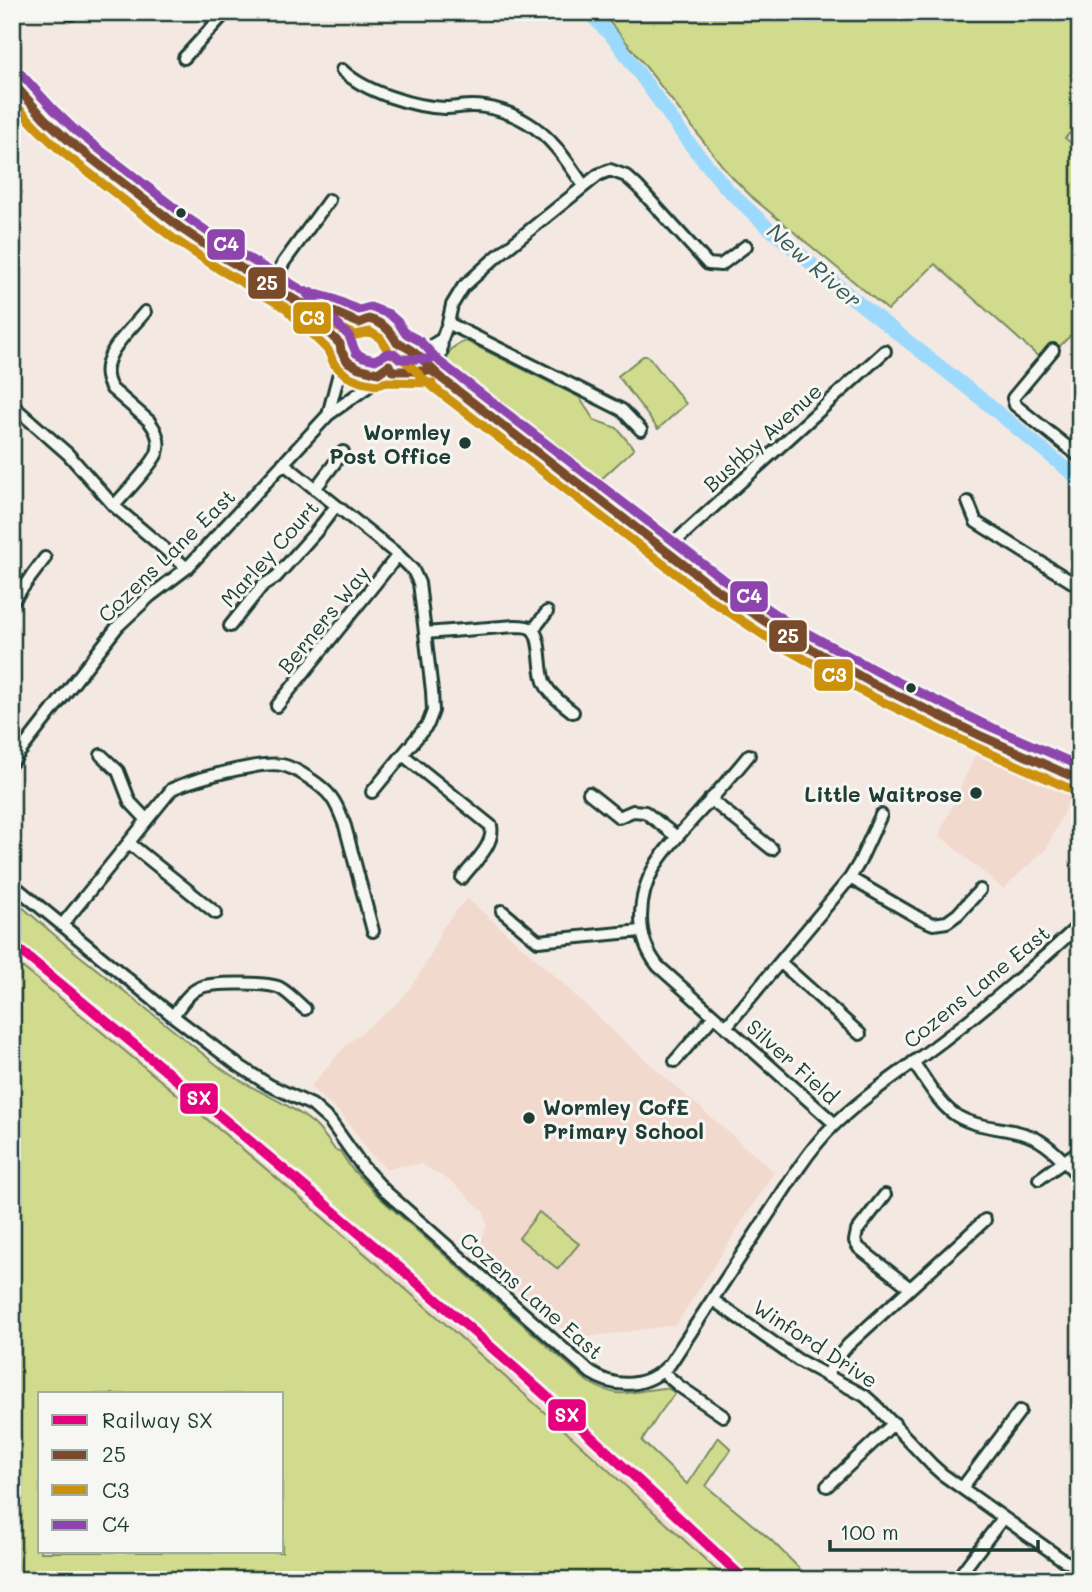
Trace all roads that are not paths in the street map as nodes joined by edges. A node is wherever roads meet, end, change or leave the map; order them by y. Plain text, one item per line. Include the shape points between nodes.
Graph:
1 (226, 12) edge
2 (184, 58) dead end
3 (342, 69) dead end
4 (12, 82) edge
5 (584, 186) junction
6 (329, 200) dead end
7 (746, 246) dead end
8 (270, 286) junction
9 (297, 301) junction
10 (145, 312) dead end
11 (359, 323) junction
12 (448, 323) junction
13 (442, 339) junction
14 (397, 343) junction
15 (1053, 350) dead end
16 (342, 351) junction
17 (885, 351) dead end
18 (417, 354) junction
19 (383, 369) junction
20 (432, 371) junction
21 (12, 405) edge
22 (328, 415) junction
23 (641, 430) dead end
24 (343, 452) dead end
25 (1080, 457) edge
26 (283, 463) junction
27 (315, 489) junction
28 (968, 502) dead end
29 (114, 506) junction
30 (336, 506) junction
31 (665, 551) junction
32 (398, 555) junction
33 (45, 558) dead end
34 (187, 568) junction
35 (1080, 587) edge
36 (12, 602) edge
37 (547, 612) dead end
38 (230, 626) dead end
39 (533, 630) junction
40 (425, 633) junction
41 (277, 706) dead end
42 (573, 712) dead end
43 (101, 755) dead end
44 (403, 755) junction
45 (749, 755) dead end
46 (12, 762) edge
47 (1080, 780) edge
48 (372, 792) dead end
49 (589, 793) dead end
50 (710, 799) junction
51 (881, 815) dead end
52 (147, 820) junction
53 (677, 837) junction
54 (129, 843) junction
55 (772, 849) dead end
56 (462, 878) dead end
57 (850, 878) junction
58 (12, 884) edge
59 (980, 890) dead end
60 (502, 911) dead end
61 (216, 914) dead end
62 (62, 925) junction
63 (1078, 929) edge
64 (641, 930) junction
65 (373, 931) dead end
66 (780, 962) junction
67 (305, 1009) dead end
68 (173, 1016) junction
69 (714, 1016) junction
70 (726, 1027) junction
71 (860, 1034) dead end
72 (675, 1061) dead end
73 (913, 1062) junction
74 (835, 1124) junction
75 (1080, 1150) edge
76 (1064, 1162) junction
77 (1080, 1177) edge
78 (1039, 1179) dead end
79 (886, 1195) dead end
80 (985, 1220) dead end
81 (910, 1288) junction
82 (713, 1300) junction
83 (663, 1372) junction
84 (826, 1376) junction
85 (1020, 1411) dead end
86 (723, 1416) dead end
87 (894, 1423) junction
88 (827, 1486) dead end
89 (962, 1488) junction
90 (1003, 1518) junction
91 (1080, 1568) edge
92 (956, 1580) edge

1 - 2 street
3 - 5 street via 398,99 444,108 493,108 527,122 559,150
4 - 8 main road via 69,141 182,229
5 - 7 street via 610,170 626,176 708,264 720,265
5 - 12 street via 463,287
6 - 8 street
8 - 9 main road
9 - 11 main road
9 - 16 main road
10 - 29 street via 111,353 106,375 112,389 154,427 158,448
11 - 14 main road via 369,319 383,323
11 - 16 main road
12 - 13 street
12 - 23 street via 622,410
13 - 18 street
13 - 20 street via 441,354
14 - 18 main road
14 - 19 main road
15 - 25 street via 1013,398 1015,405
16 - 19 main road via 351,365
16 - 22 street, Cozens Lane East
17 - 31 street, Bushby Avenue
18 - 20 main road
19 - 20 main road
19 - 22 street, Cozens Lane East via 369,386
20 - 31 main road
21 - 29 street via 63,449
22 - 26 street, Cozens Lane East
24 - 27 street
26 - 27 street, Berners Way
26 - 34 street, Cozens Lane East
27 - 30 street, Berners Way
28 - 35 street via 976,522
29 - 34 street
30 - 32 street, Berners Way
30 - 38 street, Marley Court
31 - 47 main road via 782,632 874,684
32 - 40 street, Berners Way via 419,583
32 - 41 street, Berners Way
33 - 36 street
34 - 46 street, Cozens Lane East via 118,626
37 - 39 street
39 - 40 street via 515,626
39 - 42 street via 544,682
40 - 44 street, Berners Way via 433,711
43 - 52 street via 118,771 130,802
44 - 48 street, Berners Way
44 - 56 street via 491,826 489,843
45 - 50 street, Silver Field
49 - 53 street via 619,817 645,812
50 - 53 street, Silver Field
50 - 55 street
51 - 57 street, Silver Field
52 - 54 street
52 - 65 street via 172,789 190,781 283,765 314,782 340,811
53 - 64 street, Silver Field via 650,874 642,899
54 - 61 street
54 - 62 street
57 - 59 street via 933,924 947,922
57 - 66 street, Silver Field
58 - 62 street, Cozens Lane East
60 - 64 street via 538,941
62 - 68 street, Cozens Lane East
63 - 73 street, Cozens Lane East
64 - 69 street, Silver Field via 658,966
66 - 70 street, Silver Field
66 - 71 street
67 - 68 street via 274,986 210,984 192,992
68 - 83 street, Cozens Lane East via 269,1085 312,1105 385,1191 591,1373 625,1385
69 - 70 street, Silver Field
69 - 72 street
70 - 74 street, Silver Field
73 - 74 street, Cozens Lane East
73 - 76 street via 955,1115 1032,1136
74 - 82 street, Cozens Lane East via 797,1168
75 - 76 street
76 - 77 street
76 - 78 street
79 - 81 street via 857,1231 855,1241
80 - 81 street
81 - 84 street via 848,1345
82 - 83 street, Cozens Lane East
82 - 84 street, Winford Drive
83 - 86 street
84 - 87 street, Winford Drive via 865,1396
85 - 89 street
87 - 88 street
87 - 89 street, Winford Drive via 932,1465
89 - 90 street, Winford Drive
90 - 91 street, Winford Drive
90 - 92 street

